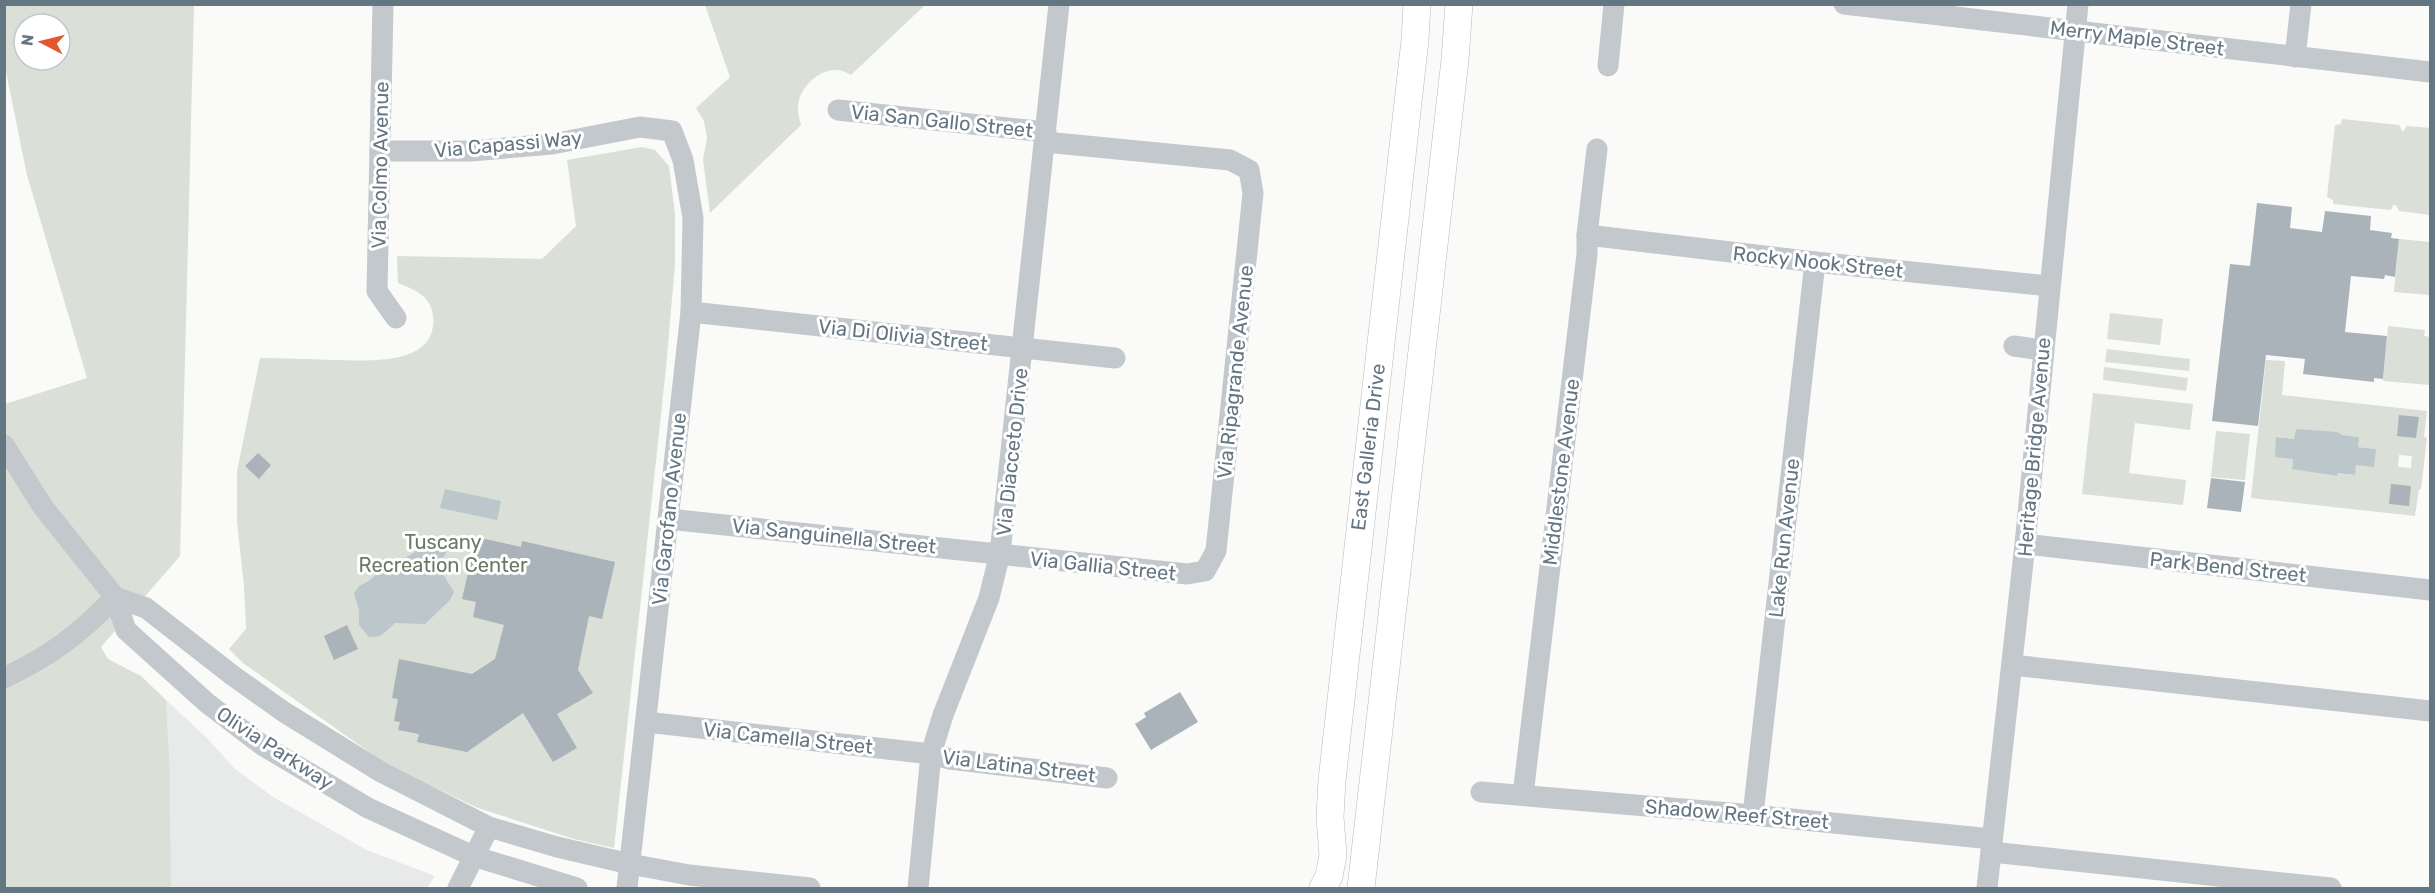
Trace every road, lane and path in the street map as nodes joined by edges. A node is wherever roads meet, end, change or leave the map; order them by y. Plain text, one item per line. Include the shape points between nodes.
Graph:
1 (383, 4) edge
2 (1059, 4) edge
3 (1417, 4) edge
4 (1459, 4) edge
5 (1614, 4) edge
6 (1844, 4) edge
7 (2078, 4) edge
8 (2301, 4) edge
9 (2075, 31) junction
10 (2295, 57) junction
11 (1608, 66) dead end
12 (2430, 72) edge
13 (838, 110) dead end
14 (672, 130) joint
15 (1045, 137) junction
16 (1597, 148) dead end
17 (380, 151) junction
18 (1249, 170) joint
19 (1587, 235) junction
20 (1815, 262) junction
21 (2049, 286) junction
22 (691, 312) junction
23 (396, 318) dead end
24 (2014, 346) dead end
25 (1023, 348) junction
26 (2042, 350) junction
27 (1115, 358) dead end
28 (4, 445) edge
29 (668, 519) junction
30 (2025, 544) junction
31 (1000, 553) junction
32 (1205, 572) joint
33 (2430, 590) edge
34 (115, 597) junction
35 (2012, 665) junction
36 (4, 678) edge
37 (2430, 711) edge
38 (646, 722) junction
39 (931, 754) junction
40 (1107, 778) dead end
41 (1481, 792) dead end
42 (1523, 795) junction
43 (1753, 814) junction
44 (489, 827) junction
45 (1992, 846) junction
46 (473, 856) junction
47 (630, 864) junction
48 (458, 888) edge
49 (577, 888) edge
50 (627, 888) edge
51 (810, 888) edge
52 (918, 888) edge
53 (1323, 888) edge
54 (1361, 888) edge
55 (1987, 888) edge
56 (2331, 888) edge

1 - 17 street, Via Colmo Avenue
2 - 15 street, Via Diacceto Drive
3 - 53 main road, East Galleria Drive via 1332,780 1332,865
4 - 54 main road
5 - 11 street
6 - 9 street, Merry Maple Street
7 - 9 street, Heritage Bridge Avenue
8 - 10 street
9 - 10 street, Merry Maple Street
9 - 21 street, Heritage Bridge Avenue
10 - 12 street, Merry Maple Street
13 - 15 street, Via San Gallo Street
14 - 17 street, Via Capassi Way via 640,127 552,144 471,151
14 - 22 street, Via Garofano Avenue via 683,160 693,218
15 - 18 street, Via San Gallo Street via 1230,160
15 - 25 street, Via Diacceto Drive
16 - 19 street, Middlestone Avenue
17 - 23 street, Via Colmo Avenue via 377,291
18 - 32 street, Via Ripagrande Avenue via 1253,193 1216,551
19 - 20 street, Rocky Nook Street
19 - 42 street, Middlestone Avenue
20 - 21 street, Rocky Nook Street
20 - 43 street, Lake Run Avenue
21 - 26 street, Heritage Bridge Avenue
22 - 25 street, Via Di Olivia Street
22 - 29 street, Via Garofano Avenue
24 - 26 street
25 - 27 street, Via Di Olivia Street
25 - 31 street, Via Diacceto Drive
26 - 30 street, Heritage Bridge Avenue
28 - 34 street, Olivia Parkway via 43,507
29 - 31 street, Via Sanguinella Street
29 - 38 street, Via Garofano Avenue
30 - 33 street, Park Bend Street
30 - 35 street, Heritage Bridge Avenue
31 - 32 street, Via Gallia Street via 1187,574
31 - 39 street, Via Diacceto Drive via 989,598
34 - 36 street via 88,626 41,660
34 - 44 street, Olivia Parkway via 146,608 284,712 371,766
34 - 46 street, Olivia Parkway via 126,630 207,703 262,745 368,808
35 - 37 street
35 - 45 street, Heritage Bridge Avenue
38 - 39 street, Via Camella Street
38 - 47 street, Via Garofano Avenue
39 - 40 street, Via Latina Street
39 - 52 street, Via Diacceto Drive
41 - 42 street, Shadow Reef Street
42 - 43 street, Shadow Reef Street
43 - 45 street, Shadow Reef Street
44 - 46 street
44 - 47 street, Olivia Parkway
45 - 55 street, Heritage Bridge Avenue
45 - 56 street, Shadow Reef Street
46 - 48 street
46 - 49 street, Olivia Parkway
47 - 50 street, Via Garofano Avenue
47 - 51 street, Olivia Parkway via 689,875

